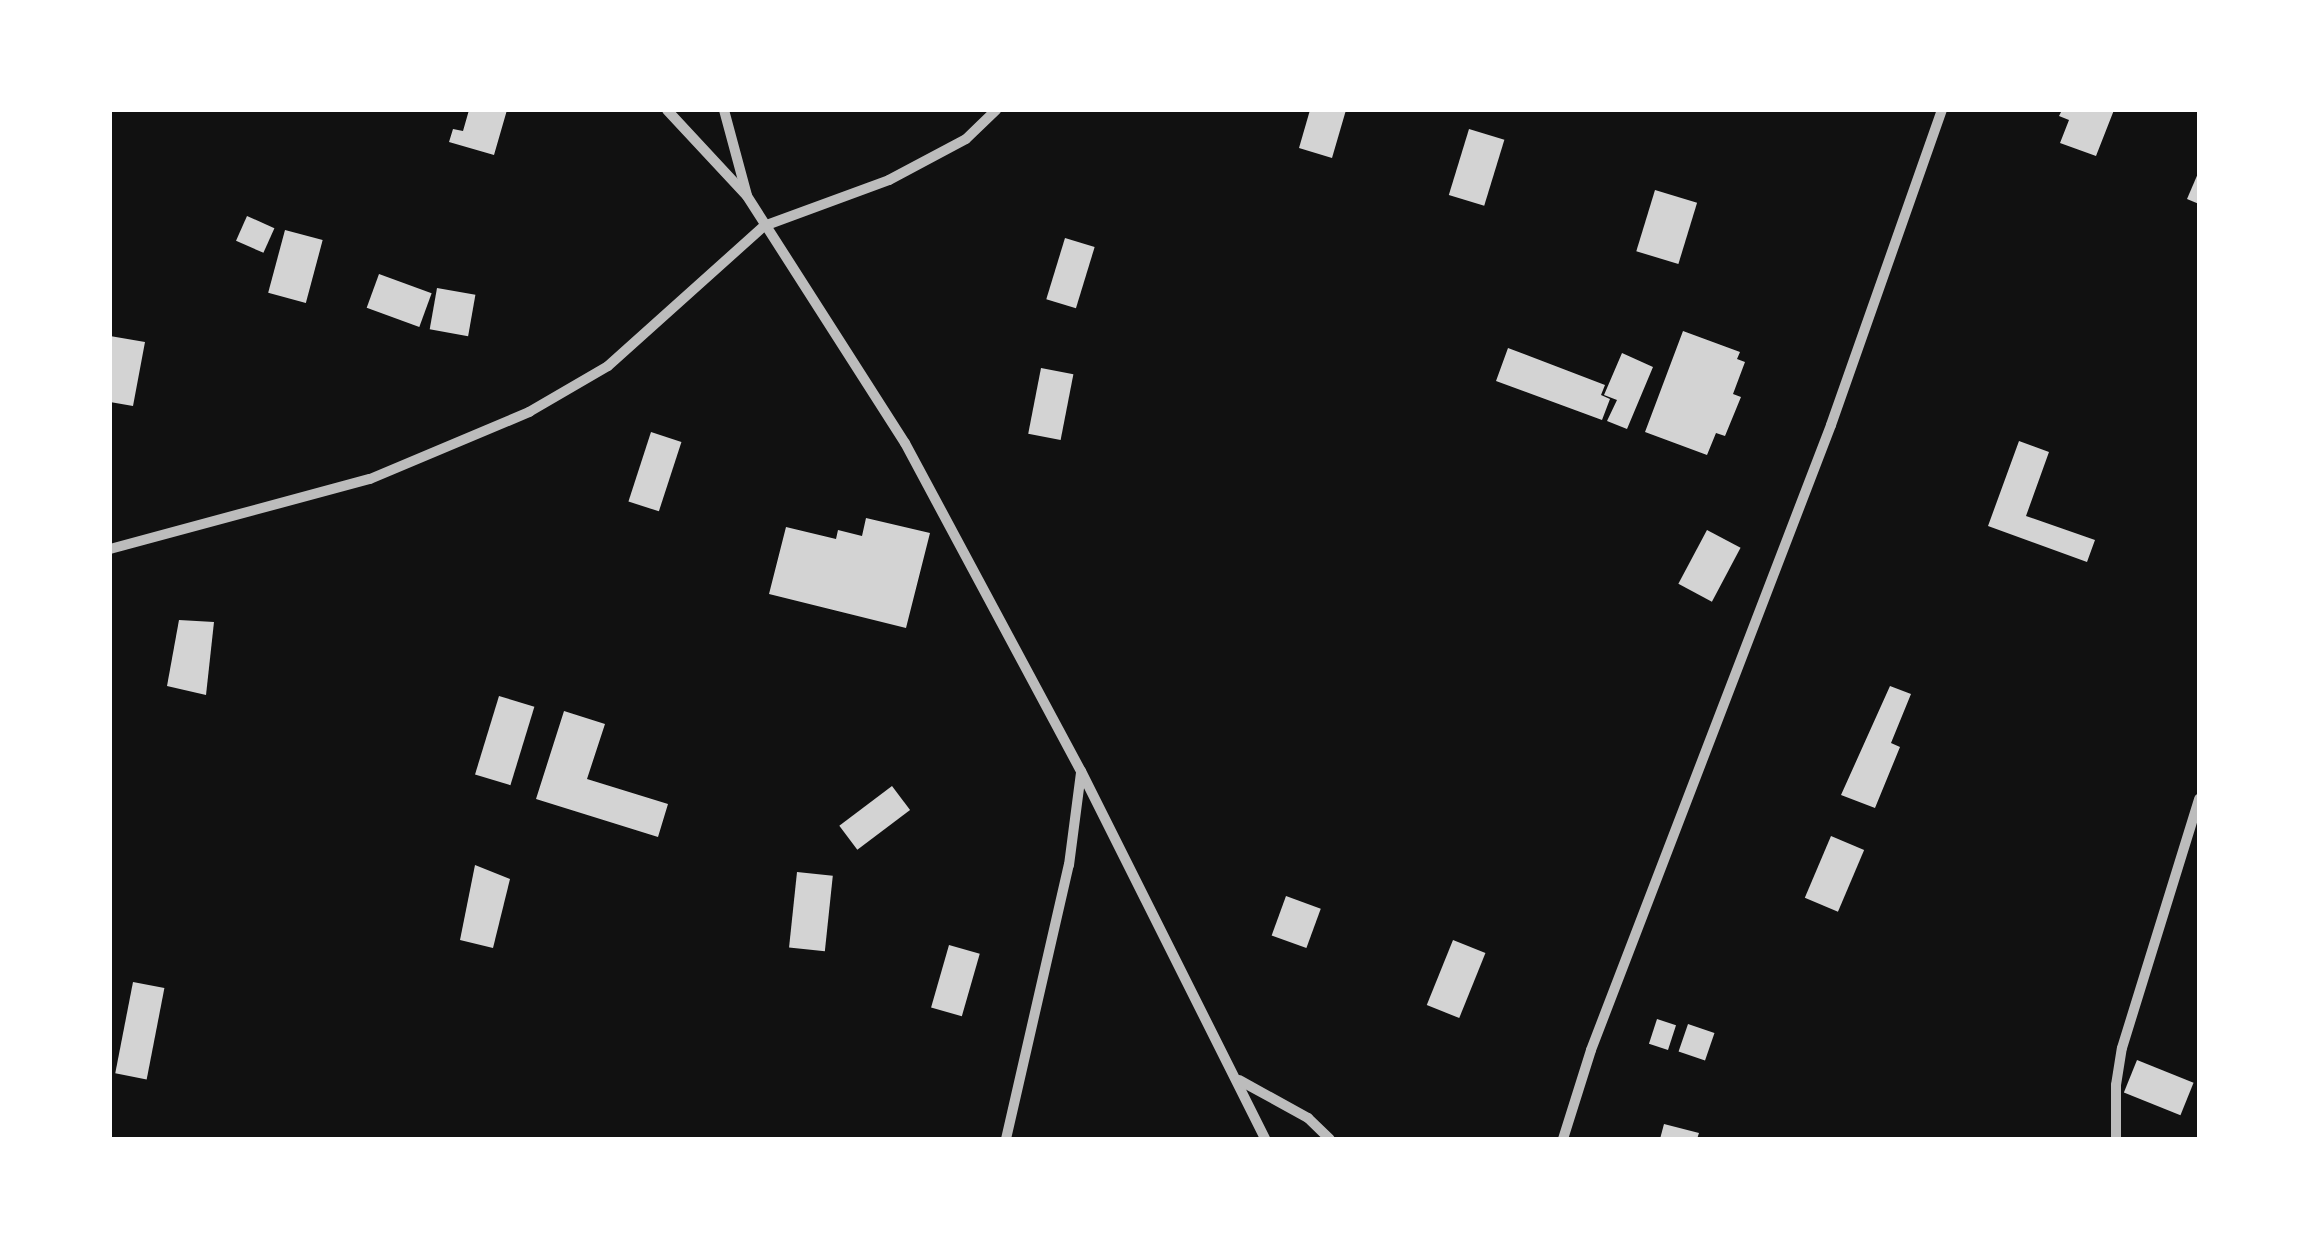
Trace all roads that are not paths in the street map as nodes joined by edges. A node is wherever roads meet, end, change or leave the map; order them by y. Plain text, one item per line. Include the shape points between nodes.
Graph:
1 (666, 110) edge
2 (724, 110) edge
3 (996, 110) edge
4 (1942, 110) edge
5 (748, 196) junction
6 (764, 226) junction
7 (110, 550) edge
8 (1081, 771) junction
9 (2199, 799) edge
10 (1238, 1080) junction
11 (1006, 1139) edge
12 (1265, 1139) edge
13 (1330, 1139) edge
14 (1562, 1139) edge
15 (2116, 1139) edge

1 - 5 street
2 - 5 street
3 - 6 street via 966,140 888,180
4 - 14 street
5 - 6 street
6 - 7 street via 608,366 529,412 370,479
6 - 8 street via 905,443
8 - 10 street
8 - 11 street via 1069,865
9 - 15 street via 2122,1048
10 - 12 street
10 - 13 street via 1308,1118

